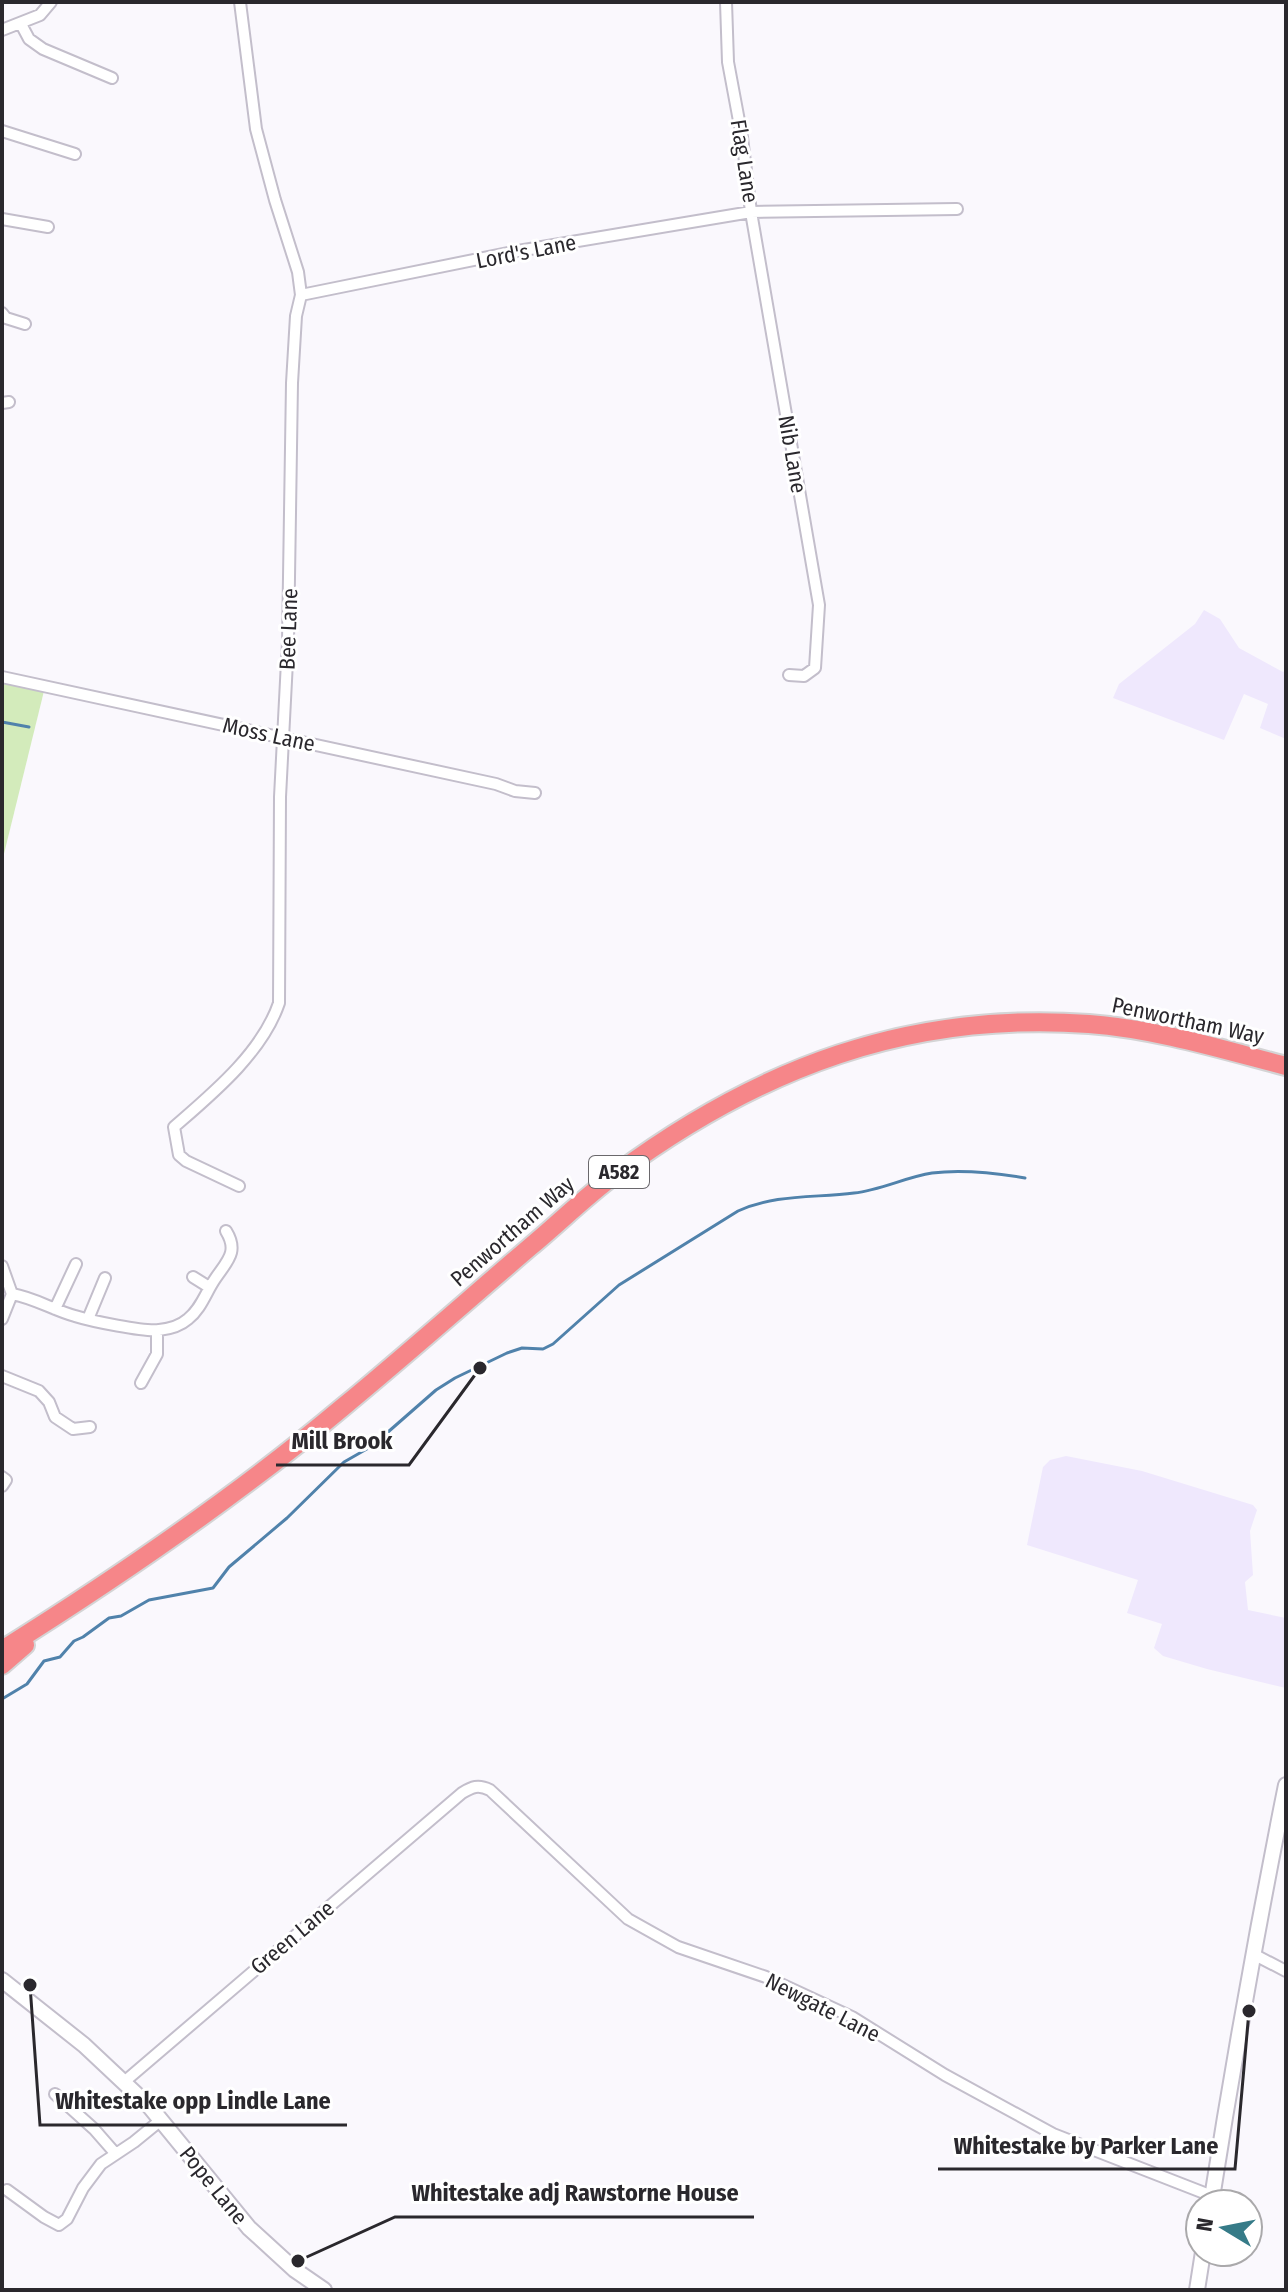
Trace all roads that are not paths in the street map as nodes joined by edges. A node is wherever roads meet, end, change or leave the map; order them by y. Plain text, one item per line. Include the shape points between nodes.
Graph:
1 (51, 2) edge
2 (240, 2) edge
3 (726, 2) edge
4 (21, 24) junction
5 (2, 30) edge
6 (112, 78) dead end
7 (2, 131) edge
8 (75, 154) dead end
9 (957, 209) dead end
10 (751, 212) junction
11 (2, 219) edge
12 (48, 227) dead end
13 (301, 295) junction
14 (2, 313) edge
15 (25, 324) dead end
16 (789, 675) dead end
17 (2, 677) edge
18 (282, 737) junction
19 (535, 793) dead end
20 (1286, 1066) edge
21 (239, 1186) dead end
22 (226, 1231) dead end
23 (76, 1264) dead end
24 (2, 1266) edge
25 (193, 1277) dead end
26 (105, 1278) dead end
27 (209, 1287) junction
28 (12, 1294) junction
29 (55, 1309) junction
30 (2, 1319) edge
31 (88, 1319) junction
32 (157, 1331) junction
33 (2, 1376) edge
34 (141, 1383) dead end
35 (90, 1427) dead end
36 (2, 1477) edge
37 (2, 1486) edge
38 (66, 1610) junction
39 (2, 1650) edge
40 (2, 1665) edge
41 (1286, 1785) edge
42 (462, 1793) joint
43 (1255, 1955) junction
44 (1286, 1971) edge
45 (2, 1980) edge
46 (124, 2082) junction
47 (55, 2094) dead end
48 (161, 2120) junction
49 (115, 2153) junction
50 (1213, 2188) edge
51 (1184, 2189) edge
52 (7, 2190) dead end
53 (1200, 2268) edge
54 (324, 2290) edge
55 (1197, 2290) edge

1 - 4 street
2 - 13 street, Bee Lane via 256,129
3 - 10 street, Flag Lane via 728,62
4 - 5 street
4 - 6 street via 43,49
7 - 8 street
9 - 10 street, Flag Lane
10 - 13 street, Lord's Lane
10 - 16 street, Nib Lane via 819,605 815,668 804,676
11 - 12 street
13 - 18 street, Bee Lane via 292,383
14 - 15 street
17 - 18 street, Moss Lane
18 - 19 street, Moss Lane
18 - 21 street, Bee Lane via 279,1003 248,1055 174,1127 179,1155
20 - 38 highway, Penwortham Way / A582 via 1151,1033 1092,1024 1010,1022 879,1040 737,1096 614,1175 341,1410 245,1485
22 - 27 street via 232,1252
23 - 29 street
24 - 28 street
25 - 27 street
26 - 31 street
27 - 32 street via 190,1318
28 - 29 street
28 - 30 street
29 - 31 street
31 - 32 street
32 - 34 street via 157,1354
33 - 35 street via 39,1391 55,1417 73,1429
36 - 37 street
38 - 39 highway, Penwortham Way / A582
38 - 40 highway, Penwortham Way / A582
41 - 43 street
42 - 46 street, Green Lane
42 - 51 street, Newgate Lane via 472,1787 490,1790 628,1919 678,1947 766,1977 852,2017 1053,2134
43 - 44 street
43 - 50 street
45 - 46 street, Pope Lane
46 - 48 street, Pope Lane
47 - 49 street
48 - 49 street
48 - 54 street, Pope Lane via 249,2228
49 - 52 street via 101,2164 59,2225
53 - 55 street

